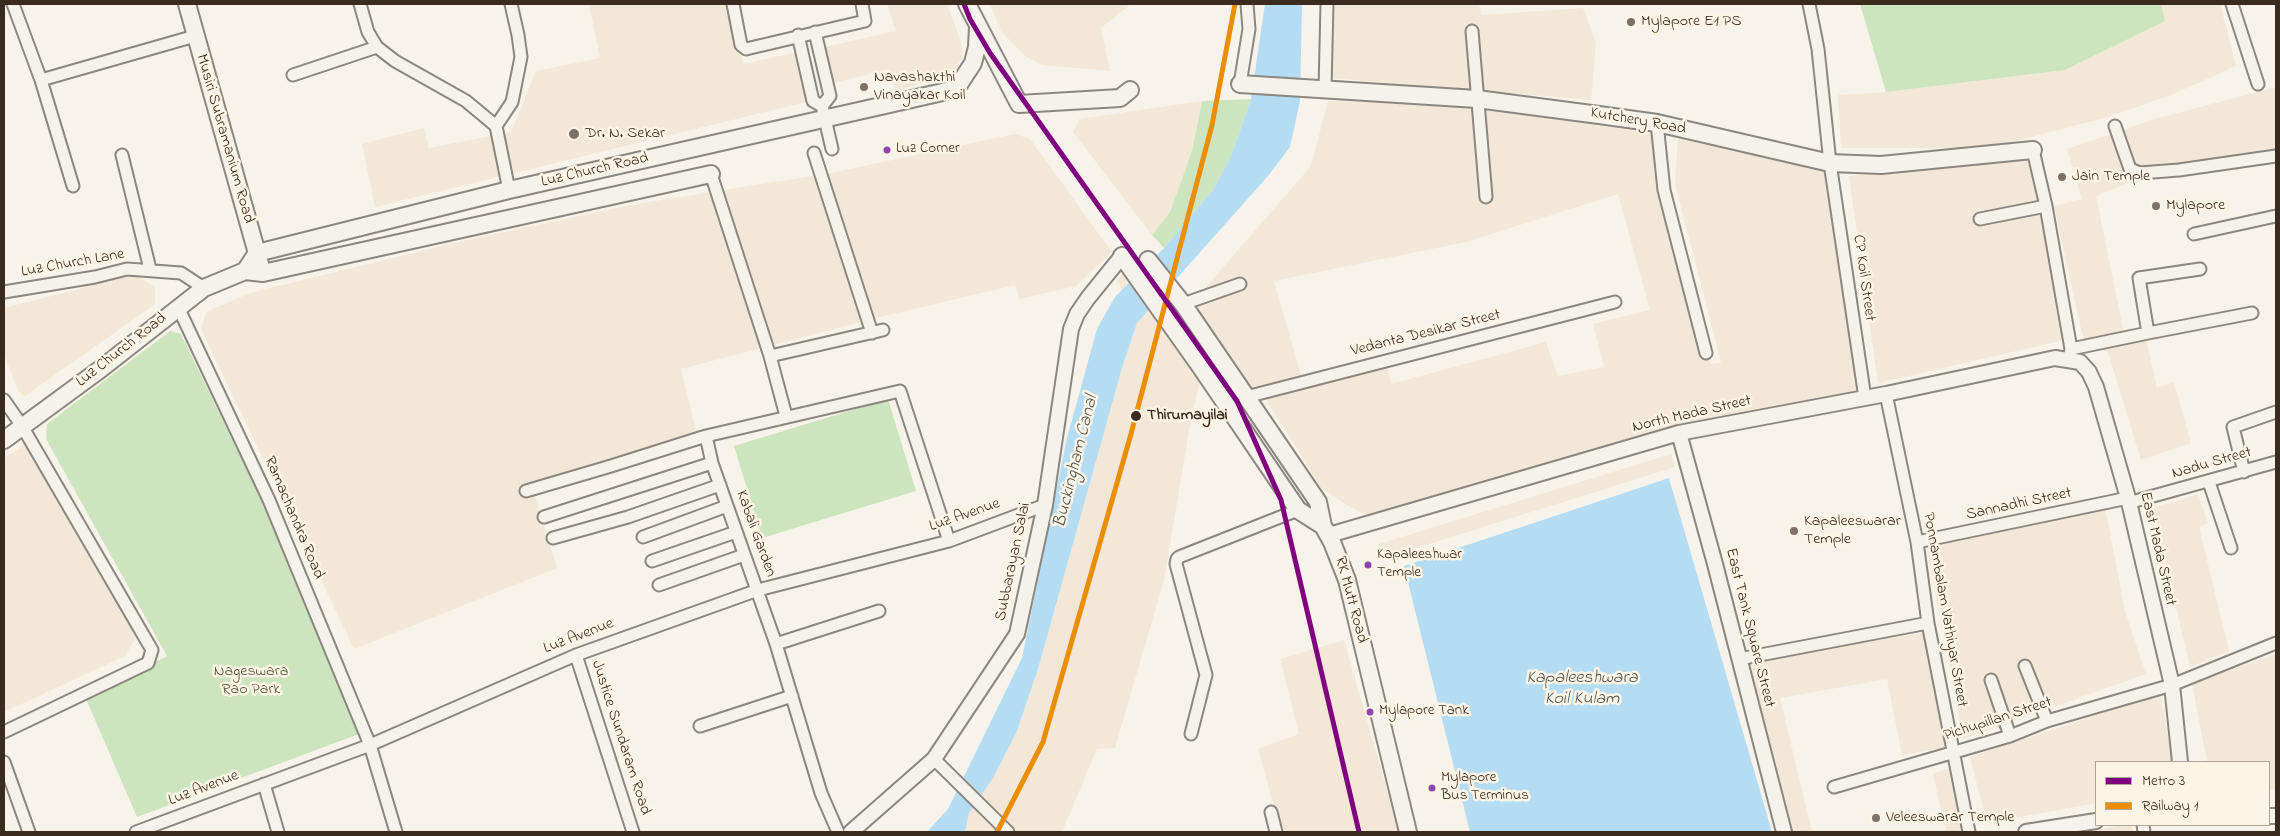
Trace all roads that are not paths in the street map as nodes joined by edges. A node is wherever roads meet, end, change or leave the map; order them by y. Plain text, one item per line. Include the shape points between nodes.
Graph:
1 (13, 4) edge
2 (187, 4) edge
3 (360, 4) edge
4 (511, 4) edge
5 (733, 4) edge
6 (862, 4) edge
7 (967, 4) edge
8 (1247, 4) edge
9 (1327, 4) edge
10 (1809, 4) edge
11 (2232, 4) edge
12 (978, 26) junction
13 (1472, 30) dead end
14 (815, 32) junction
15 (798, 35) junction
16 (195, 36) junction
17 (377, 47) junction
18 (292, 75) dead end
19 (41, 80) junction
20 (2258, 84) dead end
21 (1246, 85) joint
22 (1320, 89) junction
23 (1130, 90) dead end
24 (1477, 99) junction
25 (823, 113) junction
26 (1657, 123) junction
27 (496, 126) junction
28 (2116, 126) dead end
29 (832, 149) dead end
30 (2033, 150) joint
31 (122, 154) dead end
32 (814, 154) dead end
33 (2276, 156) edge
34 (1830, 164) junction
35 (711, 174) joint
36 (574, 175) junction
37 (73, 186) dead end
38 (508, 190) junction
39 (1486, 197) dead end
40 (581, 202) junction
41 (2046, 206) junction
42 (2276, 216) edge
43 (1980, 219) dead end
44 (2194, 234) dead end
45 (257, 253) junction
46 (1122, 256) joint
47 (1148, 260) dead end
48 (150, 269) junction
49 (2200, 269) dead end
50 (245, 271) junction
51 (263, 273) junction
52 (1240, 284) dead end
53 (204, 288) junction
54 (4, 292) edge
55 (1181, 302) junction
56 (1615, 302) dead end
57 (178, 307) junction
58 (2252, 313) dead end
59 (2148, 333) junction
60 (1706, 353) dead end
61 (2070, 354) junction
62 (770, 356) junction
63 (1886, 394) junction
64 (1246, 397) junction
65 (1865, 398) junction
66 (4, 400) edge
67 (2276, 412) edge
68 (786, 416) junction
69 (22, 426) junction
70 (1679, 433) junction
71 (706, 436) junction
72 (4, 440) edge
73 (2276, 462) edge
74 (712, 463) junction
75 (2244, 472) junction
76 (2209, 482) junction
77 (720, 485) junction
78 (526, 491) dead end
79 (2128, 500) junction
80 (1045, 505) junction
81 (727, 506) junction
82 (1298, 510) junction
83 (544, 518) dead end
84 (1326, 530) junction
85 (736, 532) junction
86 (643, 537) dead end
87 (553, 538) dead end
88 (949, 541) junction
89 (1917, 542) junction
90 (2230, 548) dead end
91 (744, 556) junction
92 (652, 561) dead end
93 (659, 584) dead end
94 (758, 590) junction
95 (879, 611) dead end
96 (1928, 624) junction
97 (2276, 643) edge
98 (776, 644) junction
99 (576, 654) junction
100 (1739, 659) junction
101 (2025, 666) dead end
102 (1991, 680) dead end
103 (2172, 685) junction
104 (792, 696) junction
105 (2047, 721) junction
106 (700, 726) dead end
107 (4, 732) edge
108 (1191, 734) dead end
109 (2010, 736) junction
110 (370, 745) junction
111 (1954, 751) junction
112 (934, 759) junction
113 (2180, 761) edge
114 (4, 762) edge
115 (264, 784) junction
116 (1834, 786) dead end
117 (1271, 812) dead end
118 (2095, 821) edge
119 (29, 832) edge
120 (136, 832) edge
121 (278, 832) edge
122 (396, 832) edge
123 (633, 832) edge
124 (838, 832) edge
125 (851, 832) edge
126 (1008, 832) edge
127 (1276, 832) edge
128 (1408, 832) edge
129 (1784, 832) edge
130 (1969, 832) edge
131 (2026, 832) edge

1 - 19 street
2 - 16 main road, Musiri Subramanium Road
3 - 17 street via 368,32
4 - 27 street via 521,57 512,102
5 - 15 street via 743,48
6 - 14 street via 865,21
7 - 12 main road
8 - 21 street
9 - 22 street
10 - 34 street, CP Koil Street via 1818,49
11 - 20 street
12 - 23 main road via 1019,104 1120,98
12 - 25 main road, Luz Church Road via 973,63 956,89
13 - 24 street
14 - 15 street
14 - 25 street via 830,96
15 - 25 street via 813,101
16 - 19 street
16 - 45 main road, Musiri Subramanium Road
17 - 18 street
17 - 27 street via 395,61 466,101
19 - 37 street
21 - 22 main road, Kutchery Road
22 - 24 main road, Kutchery Road
24 - 26 main road, Kutchery Road
24 - 39 street
25 - 29 street
25 - 36 main road, Luz Church Road
26 - 34 main road, Kutchery Road
26 - 60 street via 1664,190
27 - 38 street
28 - 33 street via 2130,169 2140,173
30 - 34 main road, Kutchery Road via 1881,165
30 - 41 street
31 - 48 street
32 - 62 street via 877,332
34 - 65 street, CP Koil Street
35 - 40 main road, Luz Church Road
35 - 62 street
36 - 38 main road, Luz Church Road
36 - 40 main road
38 - 45 main road, Luz Church Road
40 - 51 main road, Luz Church Road
41 - 43 street
41 - 61 street
42 - 44 street
45 - 50 main road
45 - 51 main road, Musiri Subramanium Road
46 - 80 street, Subbarayan Salai via 1088,298 1071,330
46 - 82 main road
47 - 55 main road
48 - 53 street, Luz Church Lane via 181,273
48 - 54 street, Luz Church Lane via 127,268 95,277
49 - 59 street via 2139,278
50 - 51 main road, Luz Church Road
50 - 53 main road, Luz Church Road
52 - 55 street
53 - 57 main road, Luz Church Road
55 - 64 main road, RK Mutt Road
56 - 64 street, Vedanta Desikar Street
57 - 69 main road, Luz Church Road
57 - 110 street, Ramachandra Road via 269,500
58 - 59 street
59 - 61 street
61 - 63 street, North Mada Street
61 - 79 street, East Mada Street via 2092,379
62 - 68 street
63 - 65 street, North Mada Street
63 - 89 street, Ponnambalam Vathiyar Street
64 - 84 main road, RK Mutt Road via 1318,502
65 - 70 street, North Mada Street
66 - 69 street
67 - 75 street via 2233,427
68 - 71 street
68 - 88 street via 900,391
69 - 72 main road, Luz Church Road
69 - 107 street via 152,650 148,663
70 - 84 street, North Mada Street
70 - 100 street, East Tank Square Street
71 - 74 street, Kabali Garden
71 - 78 street
73 - 75 street, Nadu Street
74 - 77 street, Kabali Garden
74 - 83 street
75 - 76 street, Nadu Street
76 - 79 street, Nadu Street
76 - 90 street
77 - 81 street, Kabali Garden
77 - 87 street via 628,517
79 - 89 street, Sannadhi Street
79 - 103 street, East Mada Street
80 - 88 street, Luz Avenue
80 - 112 street, Subbarayan Salai via 1017,634
81 - 85 street, Kabali Garden
81 - 86 street
82 - 84 main road
82 - 108 street via 1177,559 1206,675
84 - 128 main road, RK Mutt Road via 1347,580
85 - 91 street, Kabali Garden
85 - 92 street
88 - 94 street, Luz Avenue
89 - 96 street, Ponnambalam Vathiyar Street
91 - 93 street
91 - 94 street, Kabali Garden
94 - 98 street, Kabali Garden
94 - 99 street, Luz Avenue
95 - 98 street
96 - 100 street
96 - 111 street, Ponnambalam Vathiyar Street
97 - 103 street, Pichupillan Street
98 - 104 street, Kabali Garden
99 - 110 street, Luz Avenue
99 - 123 street, Justice Sundaram Road
100 - 129 street, East Tank Square Street
101 - 105 street
102 - 109 street
103 - 105 street, Pichupillan Street
103 - 113 street, East Mada Street
104 - 106 street
104 - 124 street, Kabali Garden via 822,793
105 - 109 street, Pichupillan Street
109 - 111 street, Pichupillan Street
110 - 115 street, Luz Avenue
110 - 122 street, Ramachandra Road
111 - 116 street, Pichupillan Street
111 - 130 street, Ponnambalam Vathiyar Street
112 - 125 street, Subbarayan Salai
112 - 126 street
114 - 119 street
115 - 120 street, Luz Avenue
115 - 121 street
117 - 127 street
118 - 131 street

